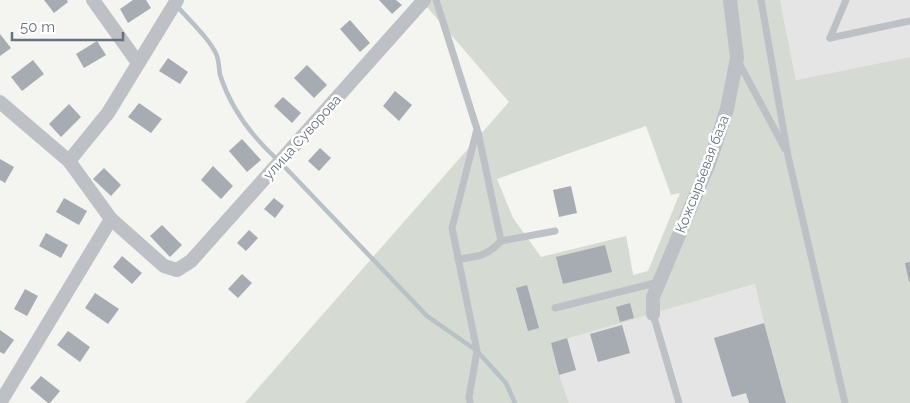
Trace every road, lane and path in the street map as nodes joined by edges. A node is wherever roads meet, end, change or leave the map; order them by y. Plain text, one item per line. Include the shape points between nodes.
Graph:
1 (93, 0) edge
2 (177, 0) edge
3 (424, 0) edge
4 (436, 0) edge
5 (730, 0) edge
6 (761, 0) edge
7 (846, 0) edge
8 (910, 21) edge
9 (737, 58) junction
10 (138, 63) junction
11 (1, 107) edge
12 (477, 130) junction
13 (788, 156) junction
14 (69, 161) junction
15 (111, 218) junction
16 (555, 231) dead end
17 (501, 241) junction
18 (458, 259) junction
19 (660, 282) junction
20 (555, 308) dead end
21 (653, 314) joint
22 (0, 403) edge
23 (470, 403) edge
24 (679, 403) edge
25 (845, 403) edge

1 - 10 street
2 - 10 street
3 - 15 street, улица Суворова via 191,261 177,270 164,266
4 - 12 lane
5 - 9 street, Кожсырьевая база
6 - 13 lane
7 - 8 lane via 830,38
9 - 13 lane
9 - 19 street, Кожсырьевая база via 727,109 710,161
10 - 14 street via 108,113
11 - 14 street
12 - 17 lane
12 - 18 lane via 452,228
13 - 25 lane
14 - 15 street
15 - 22 street
16 - 17 lane
17 - 18 lane via 491,252
18 - 23 lane via 477,351
19 - 20 lane
19 - 21 street, Кожсырьевая база via 653,297
21 - 24 lane

